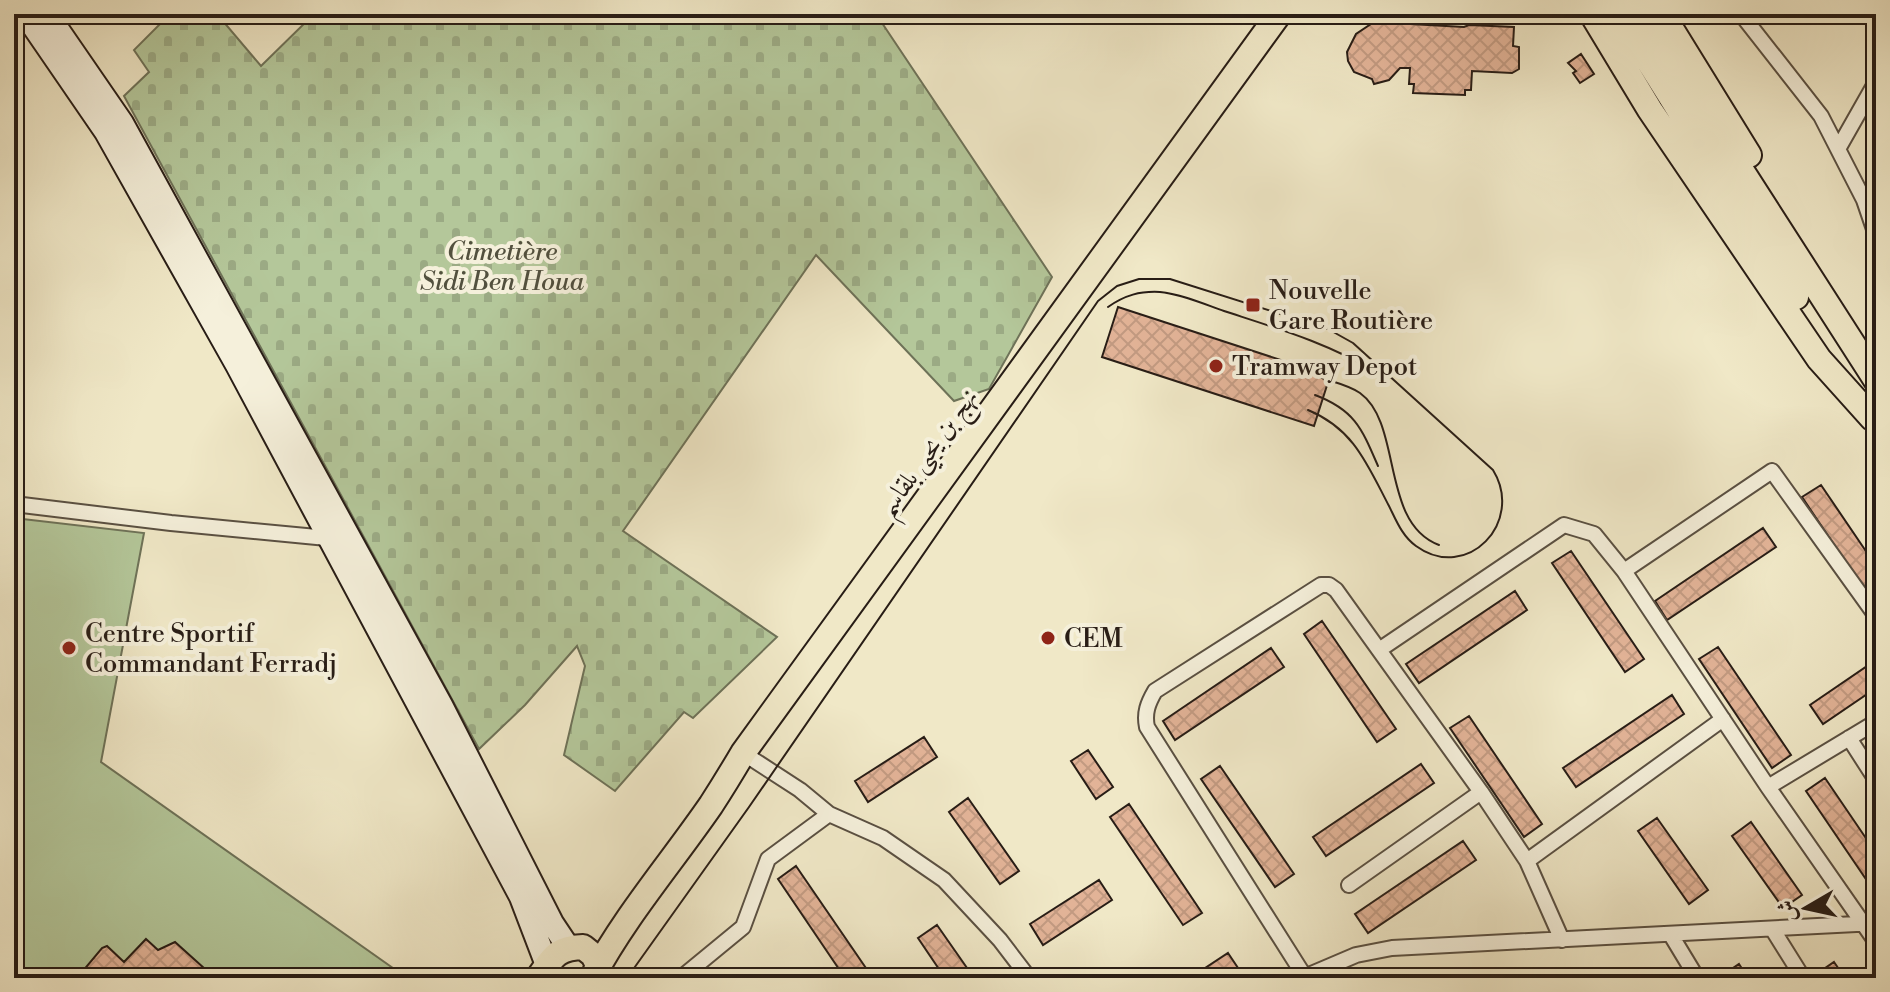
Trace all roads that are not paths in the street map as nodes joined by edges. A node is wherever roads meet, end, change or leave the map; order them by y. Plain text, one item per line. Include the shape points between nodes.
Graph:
1 (25, 14) edge
2 (47, 14) edge
3 (1279, 14) edge
4 (1592, 14) edge
5 (1619, 14) edge
6 (1641, 14) edge
7 (1662, 14) edge
8 (1741, 14) edge
9 (1876, 82) edge
10 (1838, 149) junction
11 (1876, 235) edge
12 (1876, 362) edge
13 (1876, 380) edge
14 (1874, 422) edge
15 (14, 504) edge
16 (336, 535) junction
17 (1624, 571) junction
18 (1876, 616) edge
19 (1379, 650) junction
20 (1723, 719) junction
21 (1876, 722) edge
22 (1849, 738) junction
23 (743, 753) junction
24 (1876, 780) edge
25 (1768, 787) junction
26 (1481, 792) junction
27 (829, 814) junction
28 (1527, 861) junction
29 (1349, 885) dead end
30 (1870, 924) edge
31 (1773, 930) junction
32 (1671, 935) junction
33 (1562, 940) junction
34 (1876, 942) edge
35 (585, 959) edge
36 (542, 971) edge
37 (1304, 977) edge
38 (681, 978) edge
39 (1029, 978) edge
40 (1697, 978) edge
41 (1803, 978) edge

1 - 16 main road via 106,132
2 - 16 main road via 122,123
3 - 23 main road, نهج بن يحيى بلقاسم
4 - 14 main road via 1650,110 1819,359
5 - 14 main road
6 - 13 main road
7 - 12 main road
8 - 10 street via 1821,116
9 - 10 street
10 - 11 street
15 - 16 street
16 - 35 main road via 441,705 552,923
16 - 36 main road via 521,897
17 - 18 street via 1772,471
17 - 19 street via 1594,534 1560,526
17 - 20 street
19 - 26 street
19 - 37 street via 1336,590 1321,585 1155,691 1145,715 1147,727
20 - 25 street
20 - 28 street
21 - 22 street
22 - 24 street
22 - 25 street
23 - 27 street
23 - 35 main road, نهج بن يحيى بلقاسم via 623,924
25 - 30 street
26 - 28 street
26 - 29 street
27 - 38 street via 768,859 743,927
27 - 39 street via 883,838 944,880
28 - 33 street
30 - 31 street
30 - 34 street
31 - 32 street
31 - 41 street
32 - 33 street
32 - 40 street
33 - 37 street via 1392,948 1356,955
35 - 36 main road, نهج بن يحيى بلقاسم via 556,953

